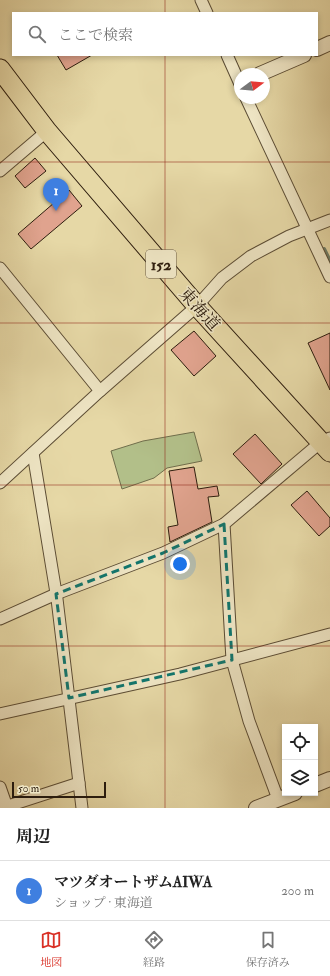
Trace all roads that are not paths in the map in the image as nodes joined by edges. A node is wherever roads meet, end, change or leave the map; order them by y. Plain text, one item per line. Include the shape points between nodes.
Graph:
1 (201, 0) edge
2 (207, 12) edge
3 (330, 44) edge
4 (318, 49) edge
5 (227, 56) edge
6 (302, 56) edge
7 (0, 69) edge
8 (234, 70) edge
9 (270, 70) edge
10 (249, 104) edge
11 (47, 131) junction
12 (0, 171) edge
13 (330, 220) edge
14 (307, 230) junction
15 (0, 268) edge
16 (330, 277) edge
17 (197, 306) junction
18 (100, 391) junction
19 (327, 444) edge
20 (33, 453) junction
21 (0, 483) edge
22 (224, 524) junction
23 (56, 594) junction
24 (0, 619) edge
25 (330, 634) edge
26 (232, 660) junction
27 (69, 698) junction
28 (0, 714) edge
29 (330, 779) edge
30 (79, 783) junction
31 (318, 784) edge
32 (0, 787) edge
33 (286, 796) edge
34 (278, 799) junction
35 (4, 807) edge
36 (82, 808) edge
37 (256, 808) edge

1 - 2 street
3 - 4 street
5 - 8 street
6 - 9 street
7 - 11 highway, 東海道 / 152
10 - 14 street
11 - 12 street
11 - 17 highway, 東海道 / 152
13 - 14 street
14 - 16 street
14 - 17 street via 289,236 251,256 222,278
15 - 18 street
17 - 18 street
17 - 19 highway, 東海道 / 152
18 - 20 street
19 - 22 street
20 - 21 street
20 - 23 street
22 - 23 street via 162,553
22 - 26 street
23 - 24 street
23 - 27 street
25 - 26 street
26 - 27 street
26 - 34 street via 249,721
27 - 28 street
27 - 30 street
29 - 31 street
30 - 35 street
30 - 36 street
32 - 35 street
33 - 34 street
34 - 37 street

